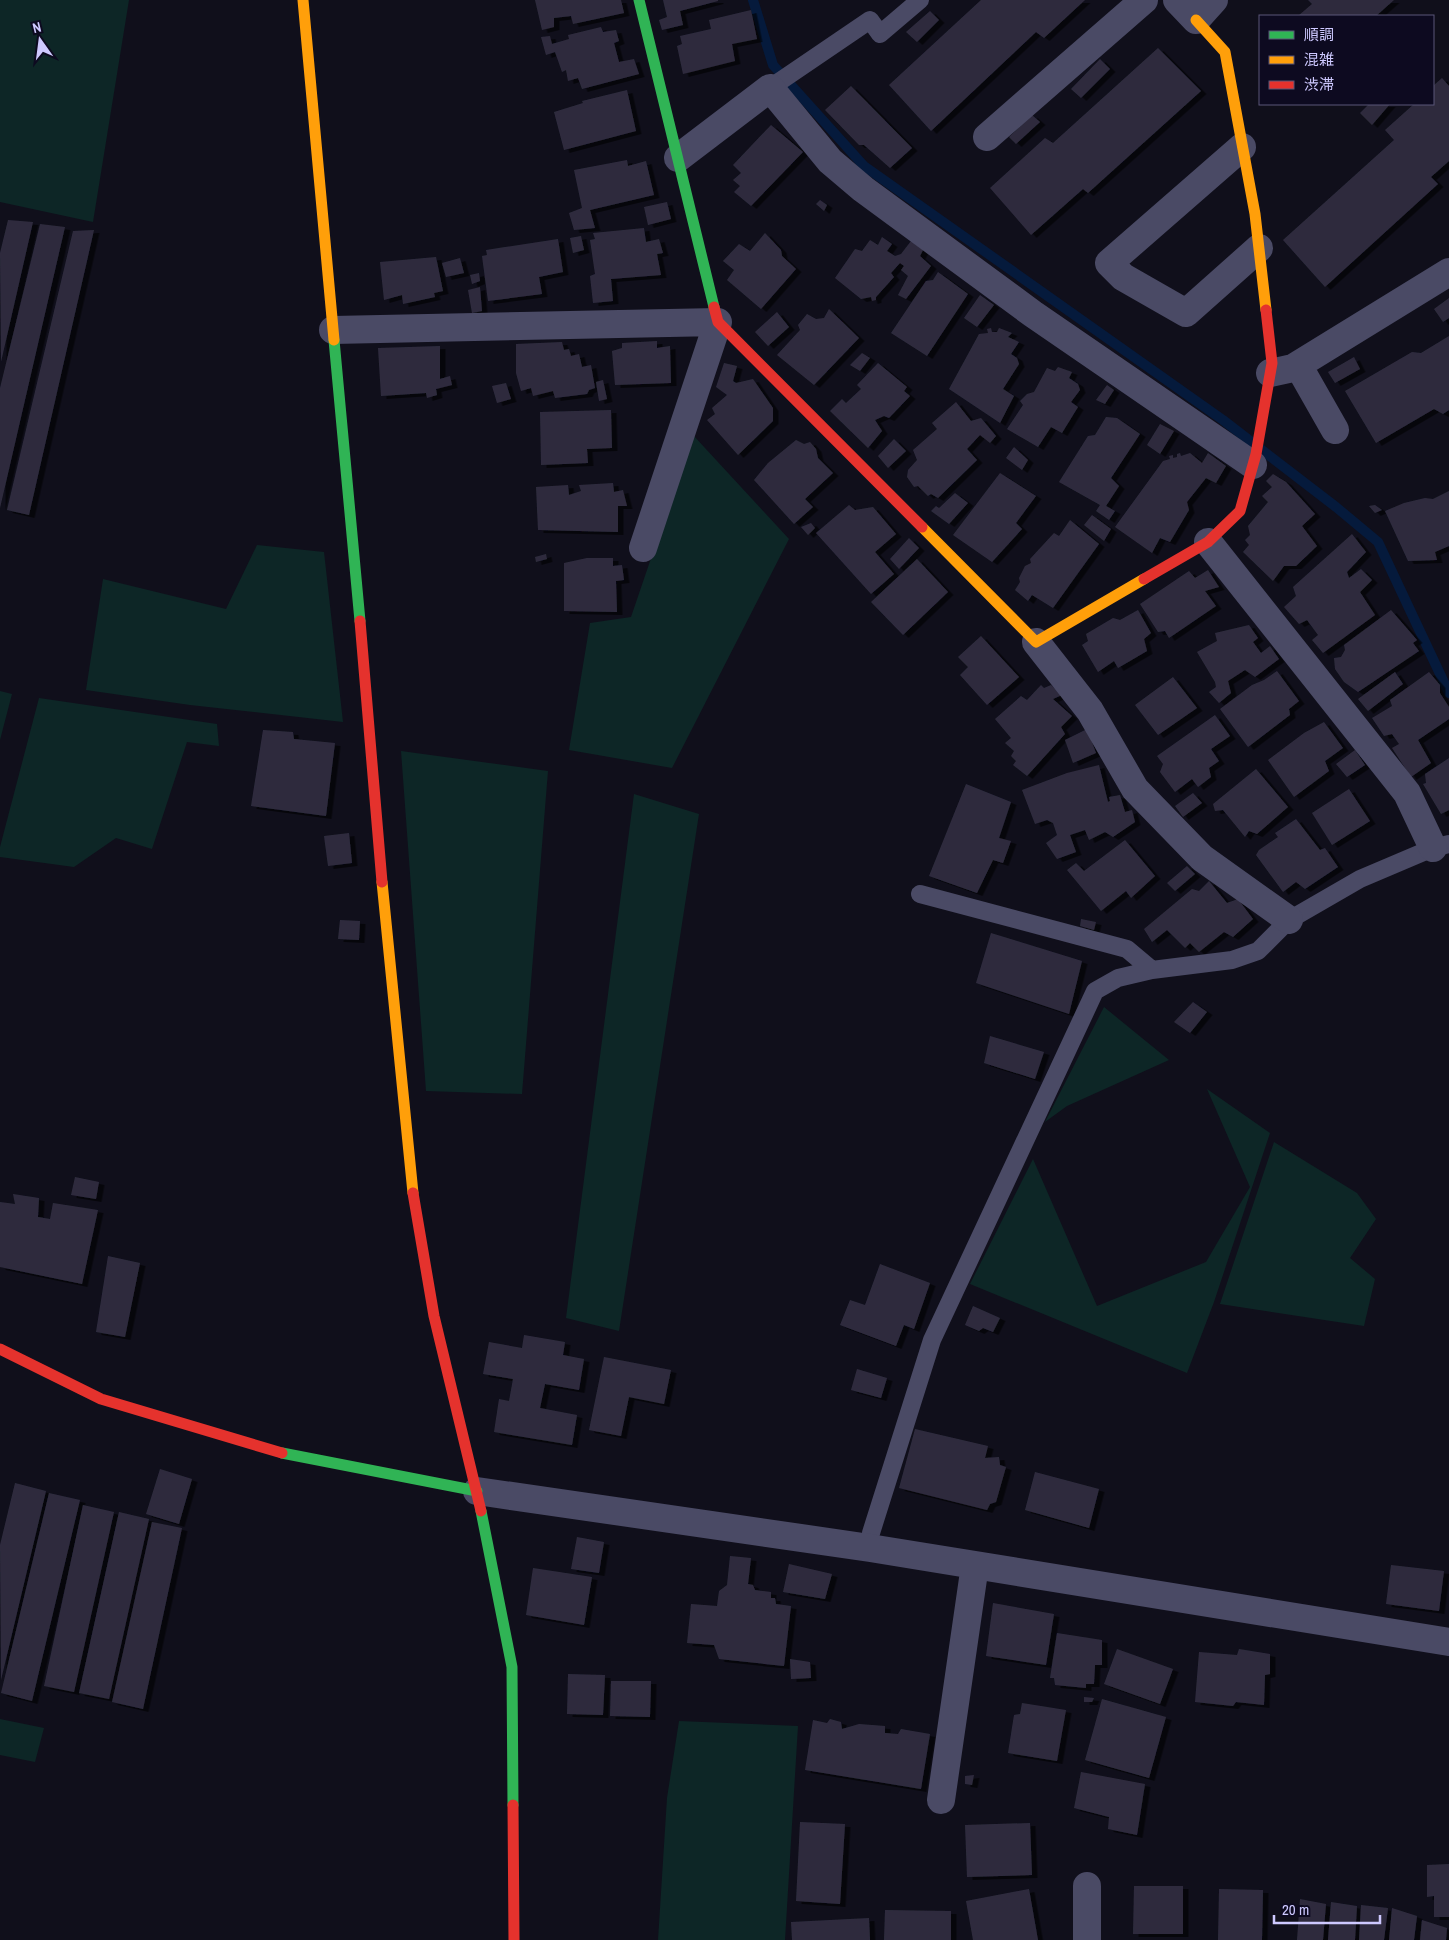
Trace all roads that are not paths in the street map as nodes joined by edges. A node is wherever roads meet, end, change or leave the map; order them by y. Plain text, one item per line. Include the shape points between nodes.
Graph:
1 (302, 0) edge
2 (639, 0) edge
3 (920, 0) edge
4 (1144, 0) edge
5 (1177, 0) edge
6 (1214, 0) edge
7 (1196, 20) junction
8 (770, 88) junction
9 (987, 137) dead end
10 (1242, 147) junction
11 (678, 158) junction
12 (1258, 248) junction
13 (1449, 272) edge
14 (718, 322) junction
15 (333, 330) junction
16 (1298, 365) junction
17 (1270, 373) junction
18 (1336, 430) dead end
19 (1253, 465) junction
20 (1208, 542) junction
21 (643, 548) dead end
22 (1036, 642) junction
23 (1441, 846) edge
24 (920, 894) dead end
25 (1289, 920) junction
26 (1152, 970) junction
27 (0, 1349) edge
28 (477, 1491) junction
29 (871, 1533) dead end
30 (974, 1565) junction
31 (1449, 1642) edge
32 (941, 1800) dead end
33 (1088, 1886) dead end
34 (514, 1940) edge
35 (1087, 1940) edge

1 - 15 street
2 - 11 street
3 - 8 lane via 880,34 870,20
4 - 9 street
5 - 7 street
6 - 7 street
7 - 10 street via 1225,52
8 - 11 street
8 - 19 street via 830,161 863,189 1033,314
10 - 12 street
10 - 12 street via 1109,263 1123,277 1186,313
11 - 14 street
12 - 17 street via 1272,363
13 - 16 street
14 - 15 street
14 - 21 street
14 - 22 street
15 - 28 street via 388,952 412,1184 434,1316
16 - 17 street
16 - 18 street
17 - 19 street
19 - 20 street via 1240,511
20 - 22 street
20 - 23 street via 1407,793
22 - 25 street via 1090,711 1135,789 1202,858
23 - 25 lane via 1360,879
24 - 26 lane via 1127,950
25 - 26 lane via 1258,951 1232,960
26 - 29 lane via 1118,978 1095,991 932,1340
27 - 28 street via 101,1399 227,1438 284,1454
28 - 30 street
28 - 34 street via 512,1666
30 - 31 street
30 - 32 street
33 - 35 street

